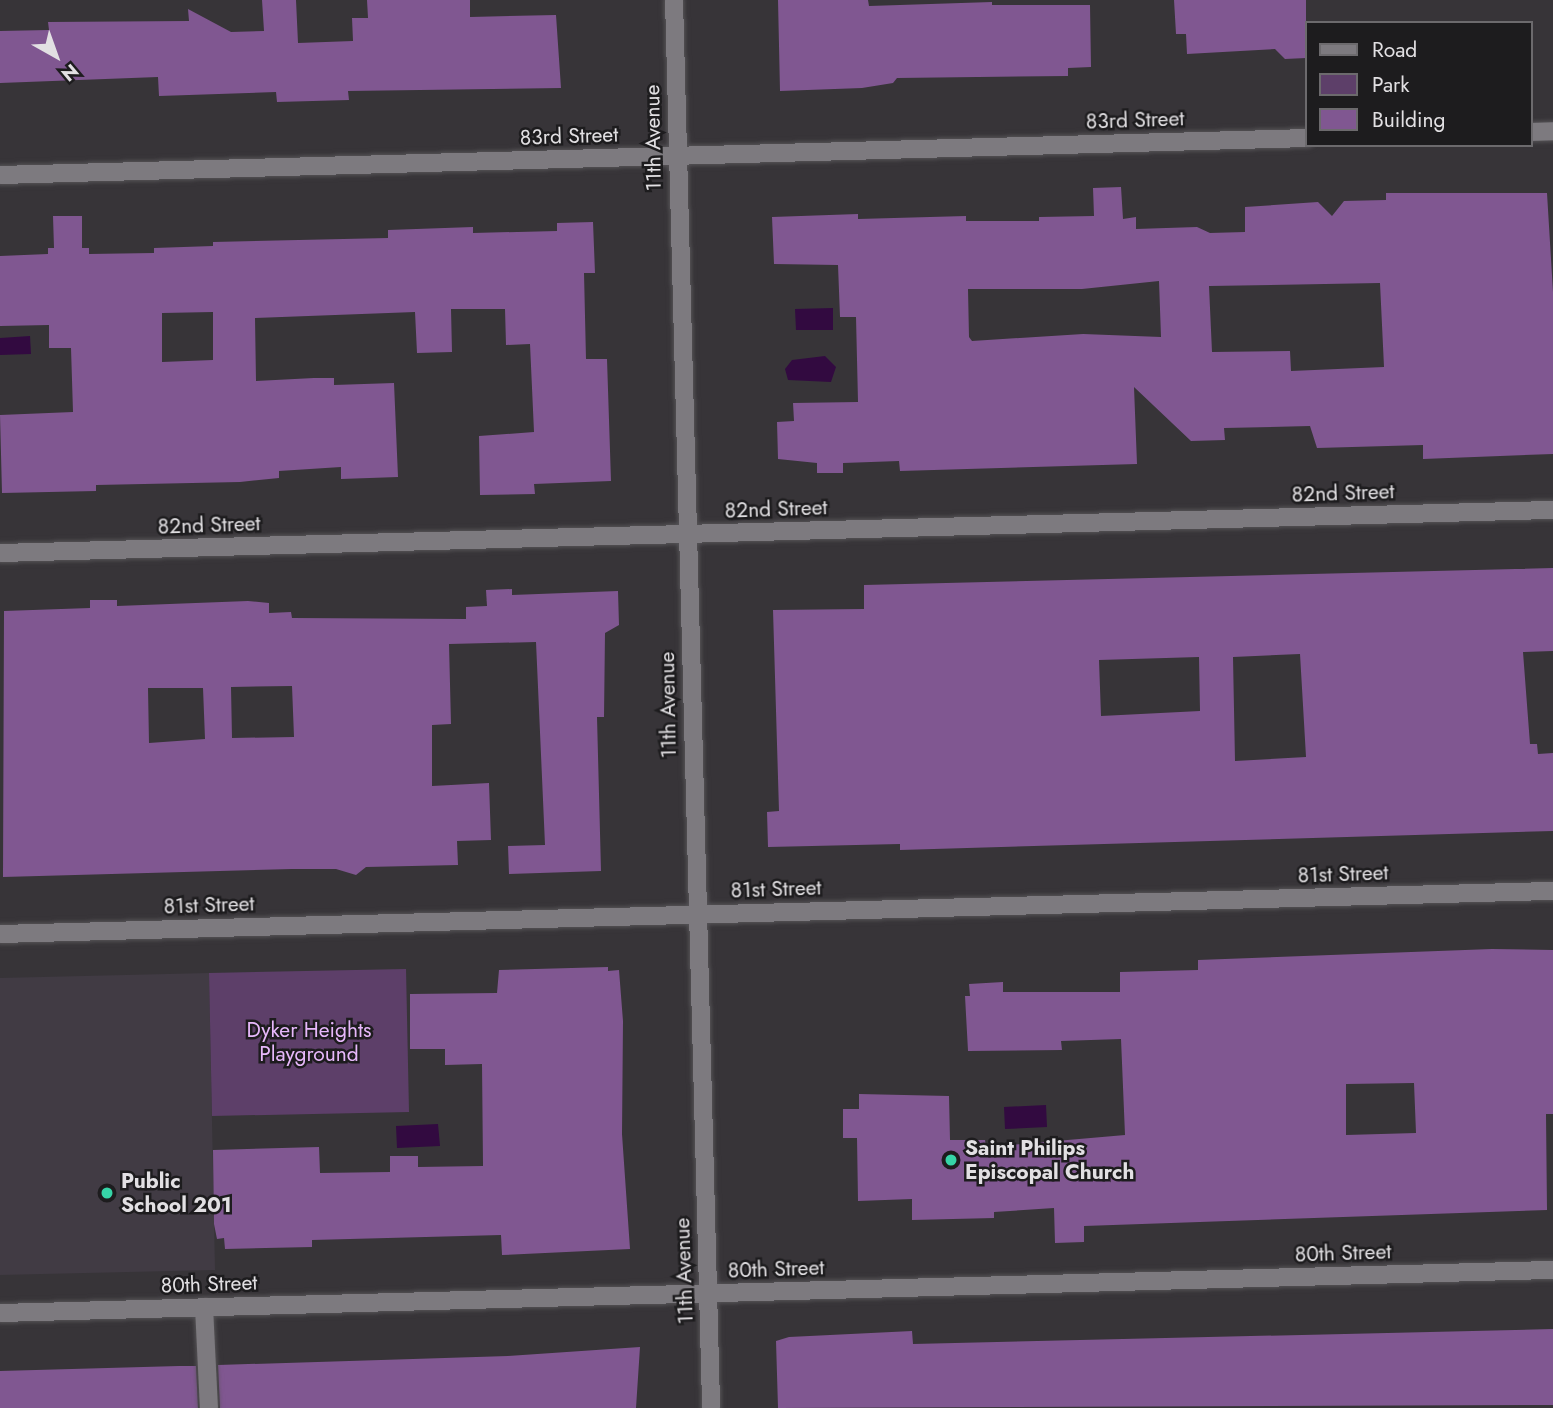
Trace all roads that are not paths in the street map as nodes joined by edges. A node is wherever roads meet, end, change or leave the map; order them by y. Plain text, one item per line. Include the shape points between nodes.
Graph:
1 (674, 0) edge
2 (1553, 131) edge
3 (1532, 132) edge
4 (1304, 138) edge
5 (675, 156) junction
6 (0, 175) edge
7 (1553, 510) edge
8 (686, 534) junction
9 (0, 553) edge
10 (1553, 891) edge
11 (696, 914) junction
12 (0, 934) edge
13 (1553, 1270) edge
14 (707, 1294) junction
15 (204, 1307) junction
16 (0, 1313) edge
17 (209, 1408) edge
18 (711, 1408) edge

1 - 5 street, 11th Avenue
2 - 3 street
4 - 5 street, 83rd Street
5 - 6 street, 83rd Street
5 - 8 street, 11th Avenue
7 - 8 street, 82nd Street
8 - 9 street, 82nd Street
8 - 11 street, 11th Avenue
10 - 11 street, 81st Street
11 - 12 street, 81st Street
11 - 14 street, 11th Avenue
13 - 14 street, 80th Street
14 - 15 street, 80th Street
14 - 18 street, 11th Avenue
15 - 16 street, 80th Street
15 - 17 street

